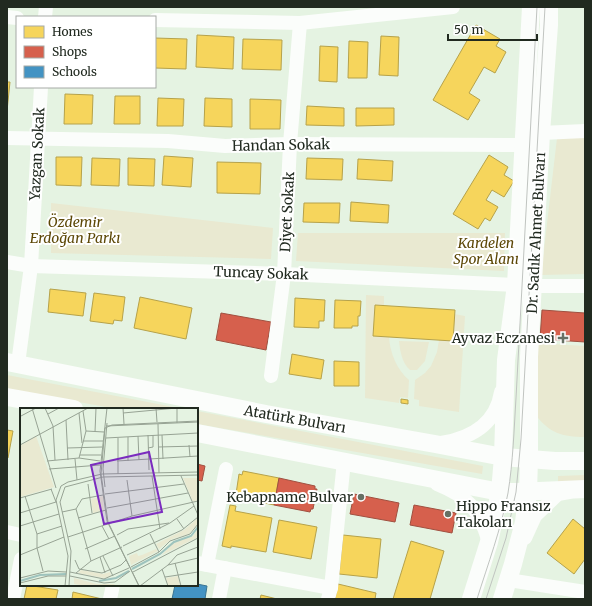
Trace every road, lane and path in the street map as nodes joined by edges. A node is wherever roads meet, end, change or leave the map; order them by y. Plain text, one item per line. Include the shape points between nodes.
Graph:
1 (453, 7) edge
2 (531, 7) edge
3 (549, 7) edge
4 (380, 11) edge
5 (156, 20) edge
6 (300, 22) junction
7 (41, 88) edge
8 (585, 131) edge
9 (541, 133) junction
10 (7, 138) edge
11 (38, 139) junction
12 (290, 144) junction
13 (525, 145) junction
14 (7, 262) edge
15 (30, 266) junction
16 (284, 274) junction
17 (524, 286) junction
18 (585, 286) edge
19 (506, 360) junction
20 (13, 363) edge
21 (271, 376) dead end
22 (7, 397) edge
23 (68, 408) edge
24 (198, 433) edge
25 (436, 444) junction
26 (503, 457) junction
27 (529, 460) junction
28 (344, 461) junction
29 (585, 461) edge
30 (226, 469) dead end
31 (411, 474) junction
32 (585, 490) edge
33 (500, 492) junction
34 (528, 492) junction
35 (7, 532) edge
36 (20, 535) edge
37 (489, 542) junction
38 (20, 564) edge
39 (202, 564) edge
40 (225, 568) junction
41 (511, 572) junction
42 (113, 586) edge
43 (585, 592) edge
44 (330, 594) edge
45 (13, 599) edge
46 (110, 599) edge
47 (219, 599) edge
48 (471, 599) edge
49 (502, 599) edge

1 - 4 street
2 - 13 main road, Dr. Sadık Ahmet Bulvarı
3 - 9 main road, Dr. Sadık Ahmet Bulvarı
4 - 6 street
5 - 6 street
6 - 12 street, Diyet Sokak
7 - 11 street, Yazgan Sokak
8 - 9 street
9 - 17 main road, Dr. Sadık Ahmet Bulvarı
10 - 11 street, Handan Sokak
11 - 12 street, Handan Sokak via 225,146
11 - 15 street, Yazgan Sokak
12 - 13 street, Handan Sokak
12 - 16 street, Diyet Sokak
13 - 17 main road, Dr. Sadık Ahmet Bulvarı
14 - 15 street, Tuncay Sokak
15 - 16 street, Tuncay Sokak
15 - 20 street, Yazgan Sokak
16 - 17 street, Tuncay Sokak
16 - 21 street, Diyet Sokak
17 - 18 street, Tuncay Sokak
17 - 19 main road, Dr. Sadık Ahmet Bulvarı
17 - 27 main road, Dr. Sadık Ahmet Bulvarı via 529,357
19 - 25 street via 500,400 494,414 485,424 466,437
19 - 26 main road, Dr. Sadık Ahmet Bulvarı
20 - 25 main road, Atatürk Bulvarı via 266,414
22 - 23 main road
24 - 28 main road
25 - 26 main road, Atatürk Bulvarı
26 - 27 main road, Atatürk Bulvarı
26 - 33 main road, Dr. Sadık Ahmet Bulvarı
27 - 29 main road, Atatürk Bulvarı
27 - 34 main road, Dr. Sadık Ahmet Bulvarı
28 - 31 main road
28 - 44 street
30 - 39 street
31 - 33 main road
31 - 37 street via 447,488 468,501 478,513
32 - 34 main road
32 - 41 street via 558,494 535,516
33 - 34 main road
33 - 37 main road, Dr. Sadık Ahmet Bulvarı
34 - 41 main road, Dr. Sadık Ahmet Bulvarı via 524,522
35 - 36 street
37 - 48 main road, Dr. Sadık Ahmet Bulvarı
38 - 45 street
39 - 40 street
40 - 44 street
40 - 47 street
41 - 43 street
41 - 49 main road, Dr. Sadık Ahmet Bulvarı
42 - 46 street

